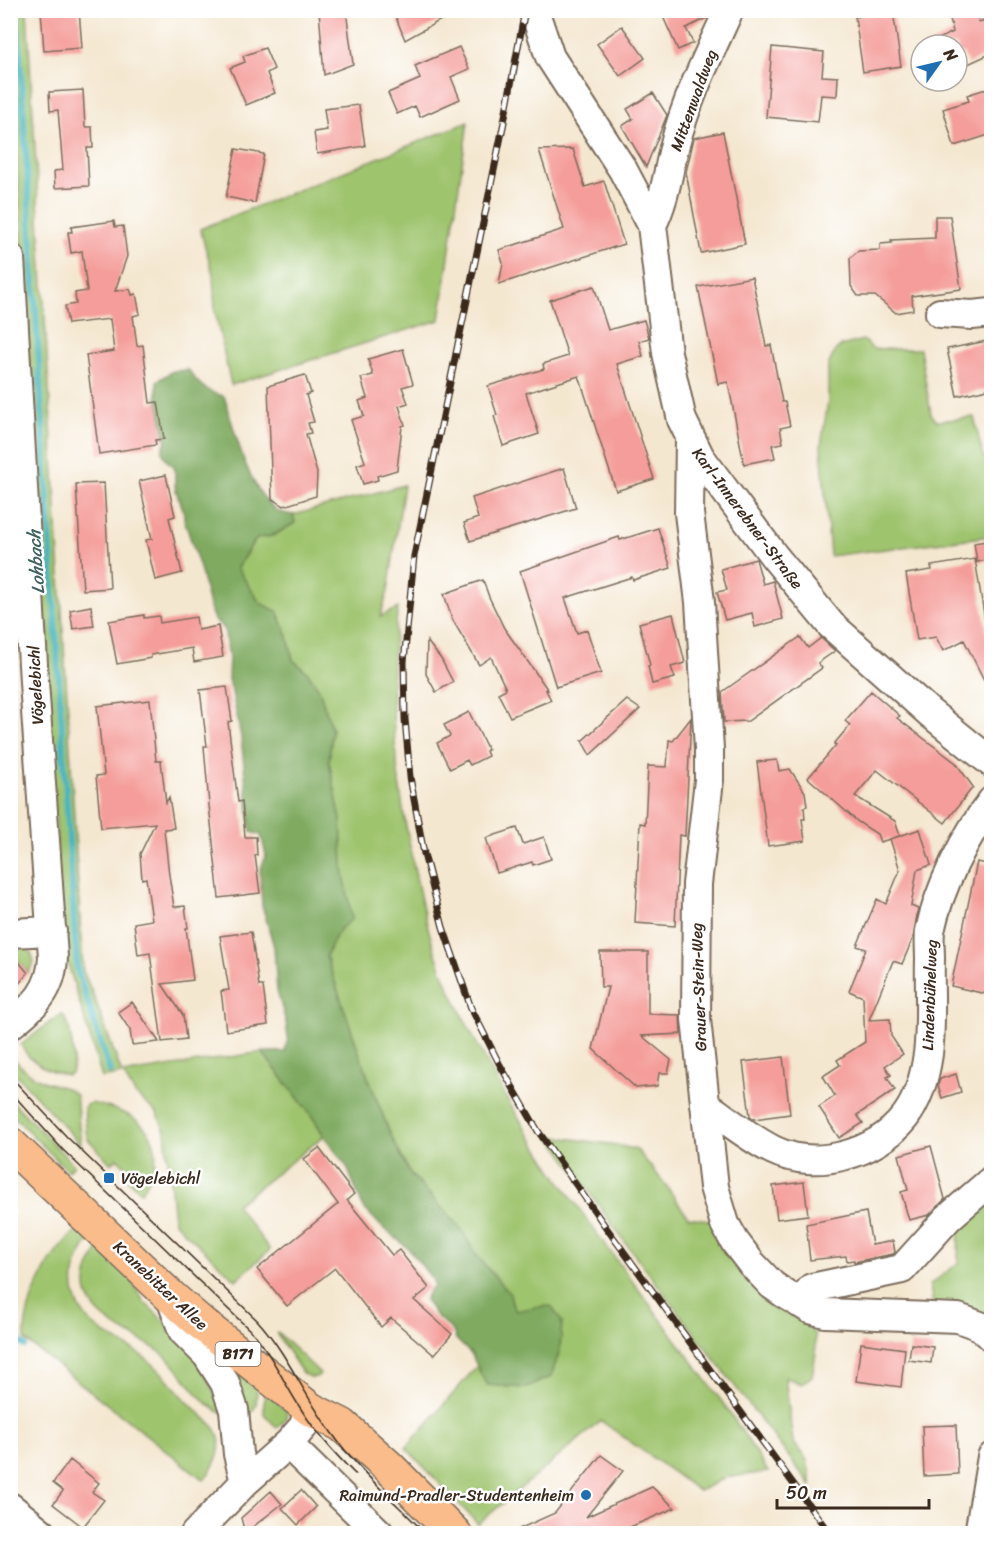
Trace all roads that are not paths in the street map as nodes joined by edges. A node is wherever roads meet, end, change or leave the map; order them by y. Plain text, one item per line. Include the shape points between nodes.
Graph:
1 (534, 10) edge
2 (729, 10) edge
3 (652, 225) junction
4 (10, 258) edge
5 (940, 313) dead end
6 (992, 313) edge
7 (13, 332) edge
8 (690, 439) junction
9 (992, 763) edge
10 (992, 801) edge
11 (52, 931) junction
12 (10, 933) edge
13 (10, 1024) edge
14 (705, 1104) junction
15 (10, 1144) edge
16 (992, 1180) edge
17 (170, 1296) junction
18 (799, 1303) junction
19 (992, 1337) edge
20 (310, 1409) junction
21 (288, 1444) junction
22 (992, 1457) edge
23 (245, 1482) junction
24 (10, 1508) edge
25 (43, 1533) edge
26 (195, 1533) edge
27 (380, 1533) edge
28 (455, 1533) edge
29 (980, 1533) edge

1 - 3 street, Karl-Innerebner-Straße via 550,57 623,170
2 - 3 street, Mittenwaldweg via 689,102
3 - 8 street, Karl-Innerebner-Straße via 667,353
4 - 7 street, Vögelebichl
5 - 6 street
7 - 11 street, Vögelebichl
8 - 9 street, Karl-Innerebner-Straße via 705,465 831,625
8 - 14 street, Grauer-Stein-Weg via 689,513 700,602 709,749 696,911 696,1019
10 - 14 street, Lindenbühelweg via 962,848 930,932 927,1057 915,1101 903,1119 863,1149 835,1157 804,1159 773,1150
11 - 12 street
11 - 13 street, Vögelebichl via 52,969 47,987 34,1005
14 - 18 street, Grauer-Stein-Weg via 714,1187 725,1224 761,1274
15 - 17 main road, Kranebitter Allee / B171
16 - 18 street via 948,1218 902,1269 812,1288
17 - 20 main road, Kranebitter Allee / B171
17 - 23 street via 183,1331 207,1355 225,1383 234,1410
18 - 19 street, Grauer-Stein-Weg via 825,1313 958,1318 980,1326
20 - 21 street via 303,1427
20 - 28 main road, Kranebitter Allee / B171 via 342,1425
21 - 23 street
21 - 27 street
22 - 29 street
23 - 26 street
24 - 25 street

